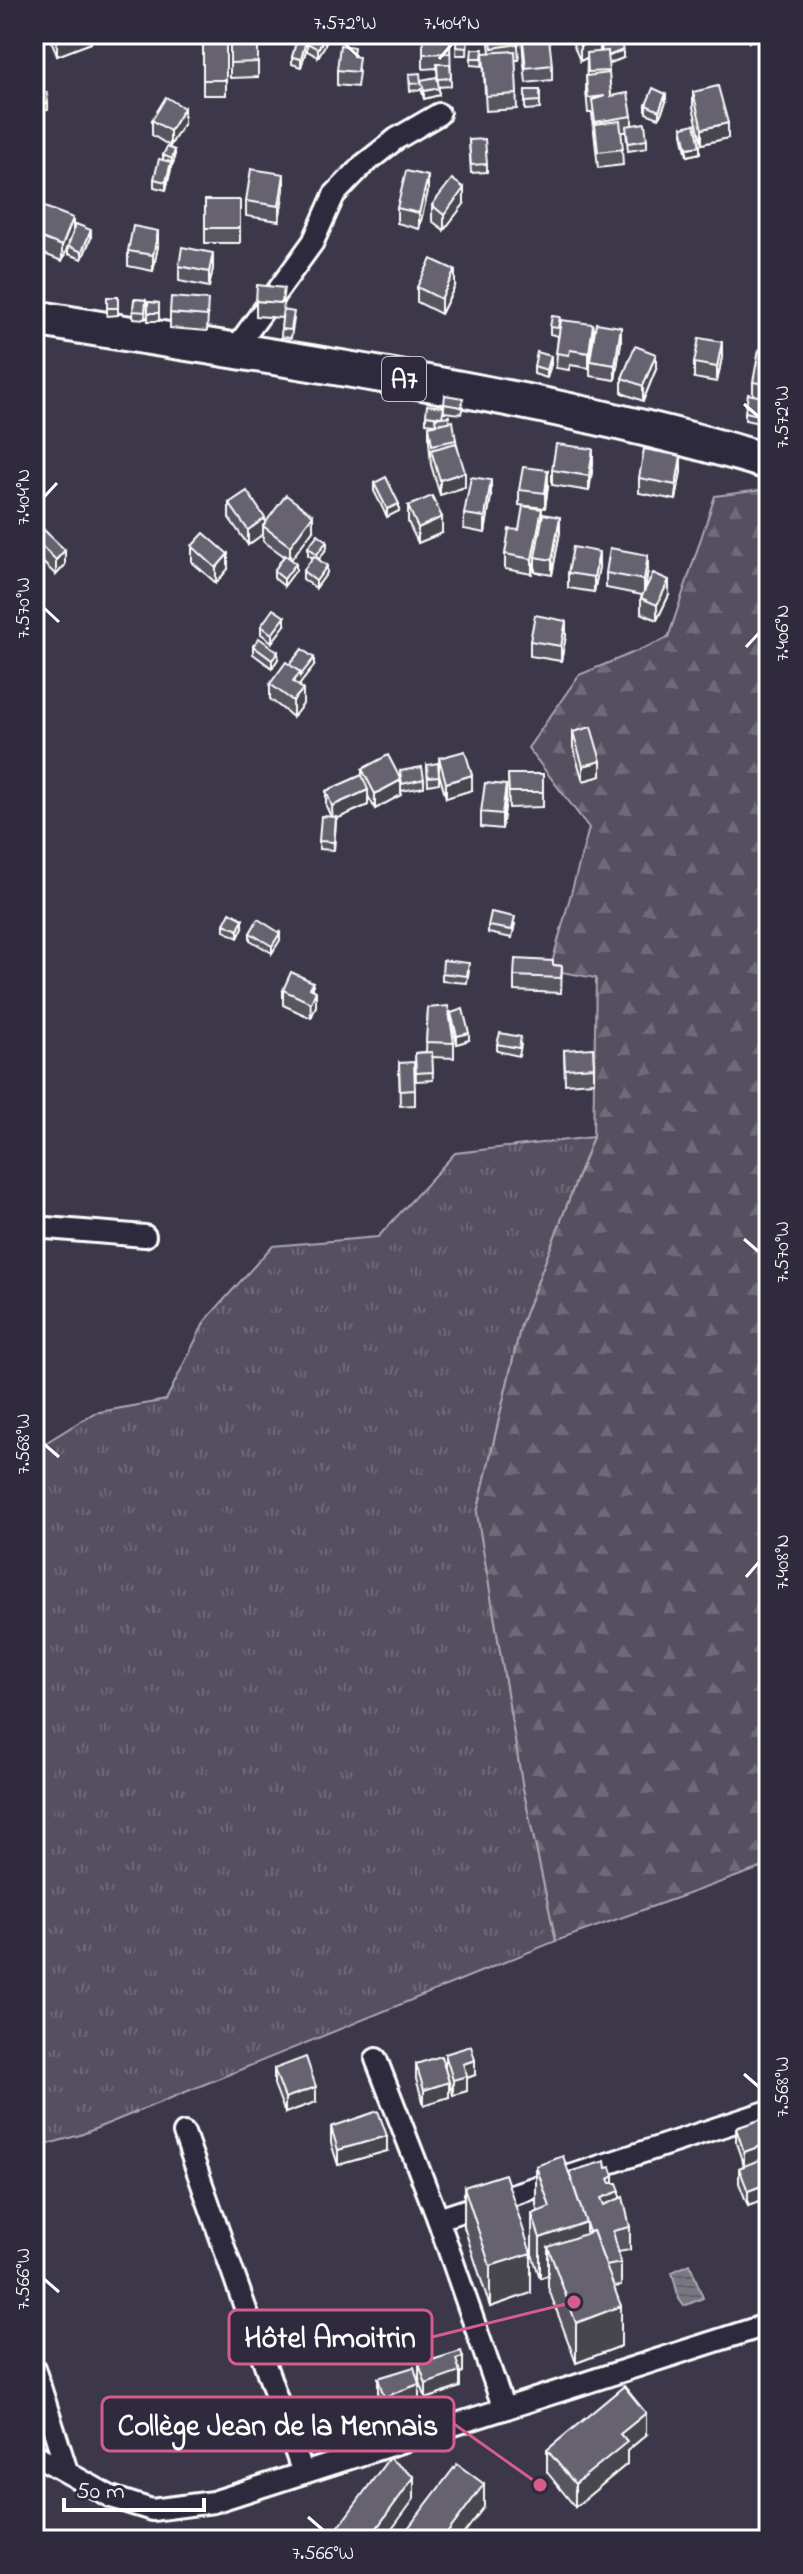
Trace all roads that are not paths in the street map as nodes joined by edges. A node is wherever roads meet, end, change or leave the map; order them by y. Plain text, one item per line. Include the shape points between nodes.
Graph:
1 (439, 114) dead end
2 (34, 318) edge
3 (233, 352) junction
4 (769, 462) edge
5 (34, 1227) edge
6 (145, 1236) dead end
7 (376, 2059) dead end
8 (769, 2111) edge
9 (184, 2133) dead end
10 (438, 2219) junction
11 (769, 2324) edge
12 (34, 2368) edge
13 (504, 2409) junction
14 (34, 2454) edge
15 (67, 2471) junction
16 (303, 2473) junction

1 - 3 street via 396,139 334,195 313,242
2 - 3 main road, A7
3 - 4 main road, A7 via 529,402
5 - 6 street
7 - 10 street
8 - 10 street
9 - 16 street
10 - 13 street
11 - 13 street
12 - 15 street
13 - 16 street
14 - 15 street
15 - 16 street via 111,2497 152,2510 213,2502

